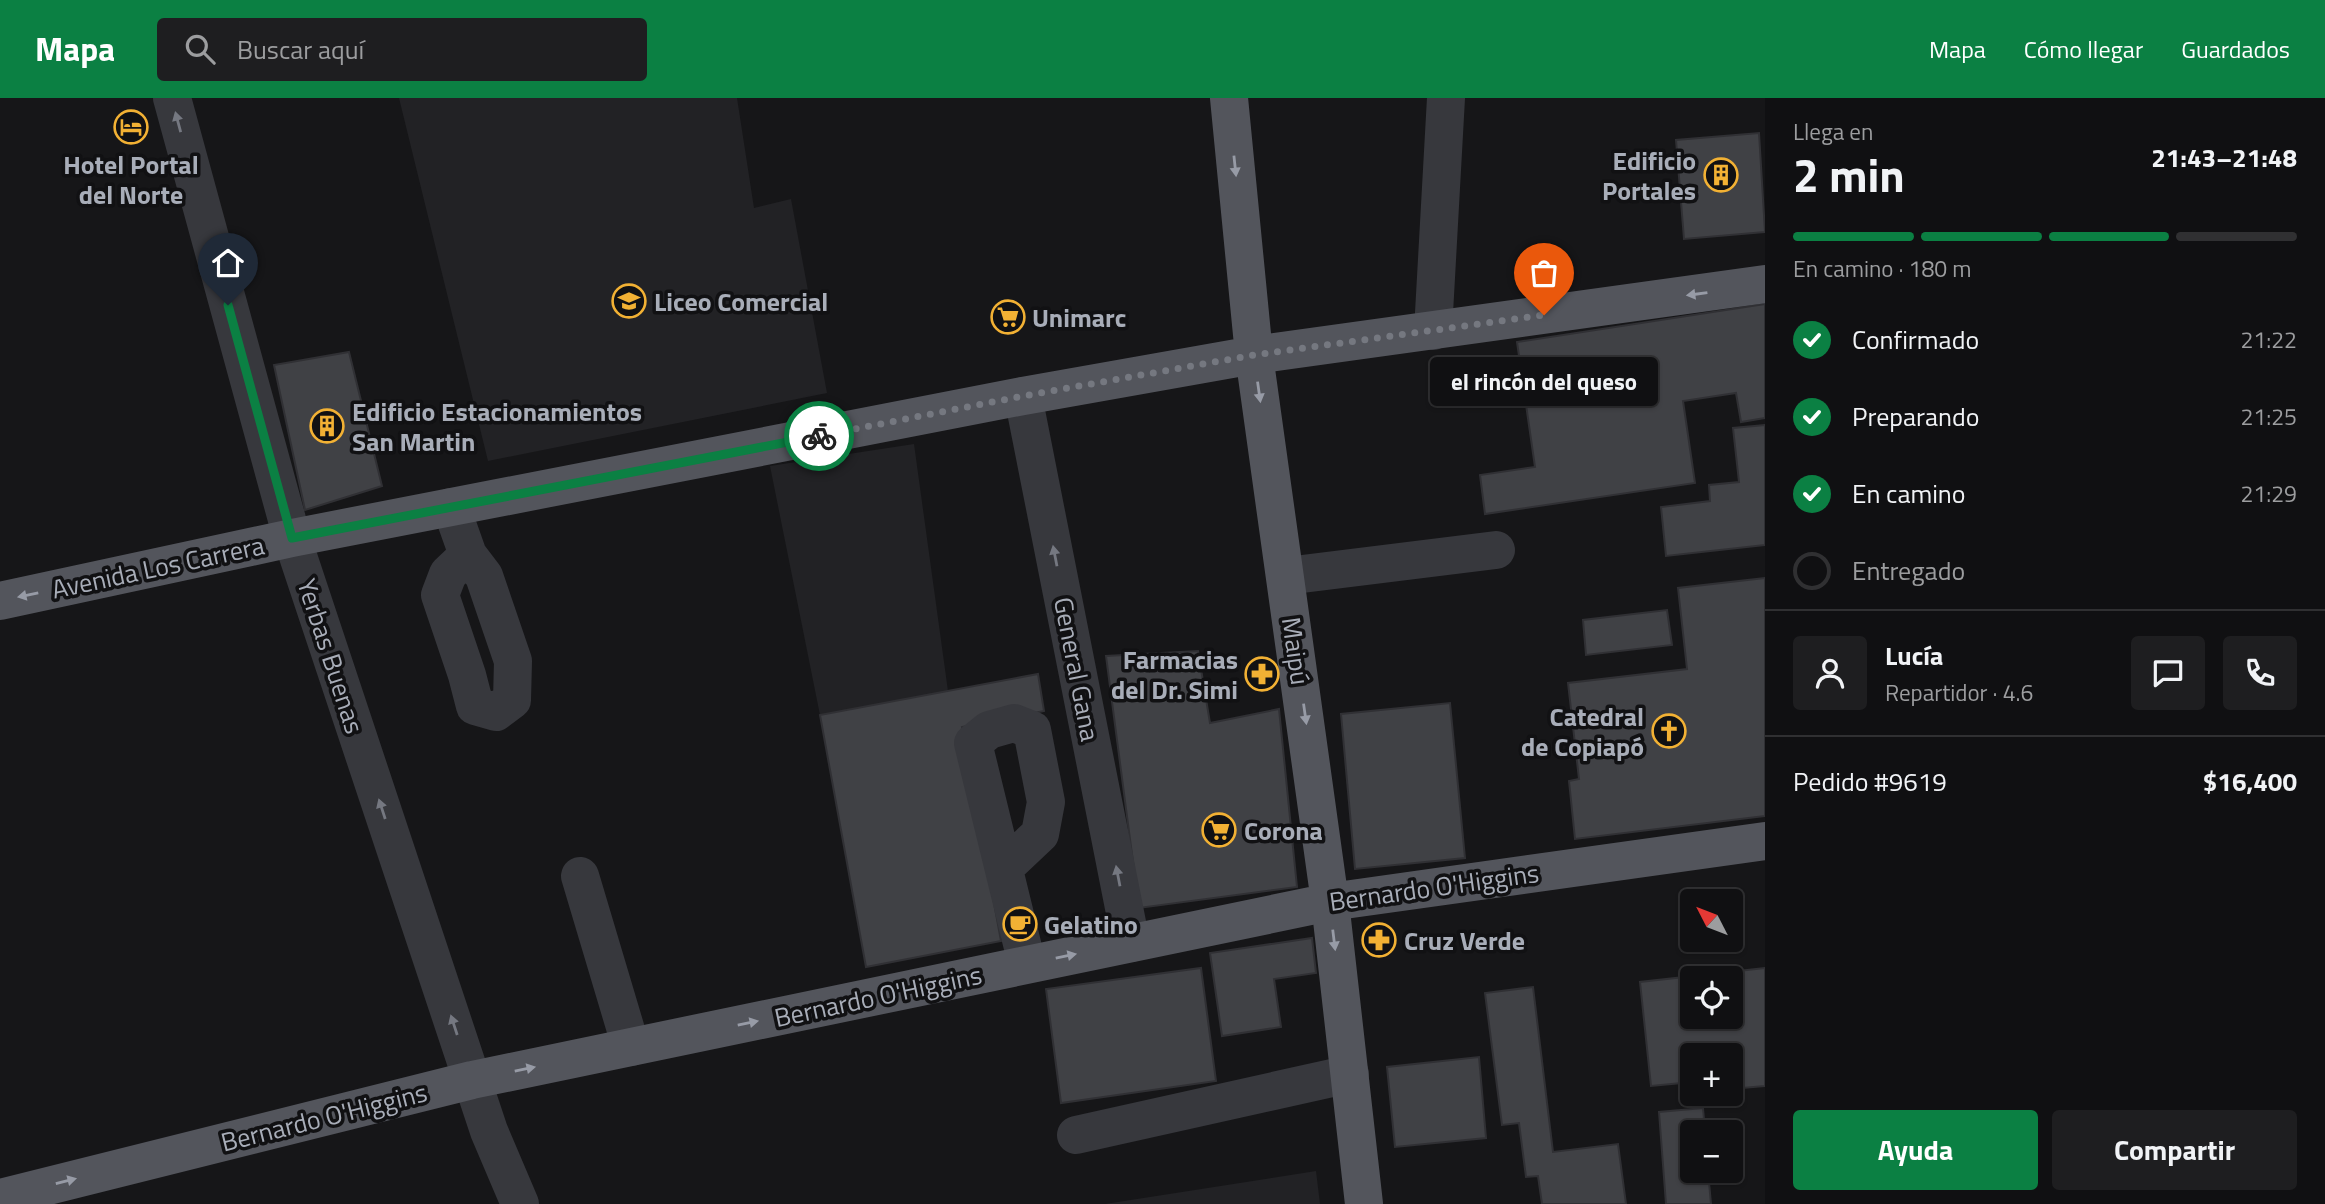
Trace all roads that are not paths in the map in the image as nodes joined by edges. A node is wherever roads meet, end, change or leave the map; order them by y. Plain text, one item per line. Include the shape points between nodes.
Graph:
1 (172, 98) edge
2 (1229, 98) edge
3 (1446, 98) edge
4 (1765, 284) edge
5 (1433, 331) junction
6 (1254, 355) junction
7 (1023, 396) junction
8 (451, 508) junction
9 (292, 538) junction
10 (1496, 550) dead end
11 (468, 555) dead end
12 (1286, 576) junction
13 (0, 601) edge
14 (1765, 841) edge
15 (1004, 868) dead end
16 (580, 876) dead end
17 (1330, 902) junction
18 (1131, 943) junction
19 (1027, 964) junction
20 (631, 1047) junction
21 (1350, 1074) junction
22 (472, 1080) junction
23 (1076, 1135) dead end
24 (0, 1198) edge
25 (520, 1204) edge
26 (1364, 1204) edge

9 -> 1 street, Yerbas Buenas
2 -> 6 main road, Maipú
3 - 5 street
4 -> 5 main road, Avenida Los Carrera
5 - 6 main road, Avenida Los Carrera
6 - 7 main road, Avenida Los Carrera
6 -> 12 main road, Maipú
7 - 8 main road, Avenida Los Carrera
18 -> 7 street, General Gana
8 - 9 main road, Avenida Los Carrera
8 - 11 street
9 -> 13 main road, Avenida Los Carrera
22 -> 9 street, Yerbas Buenas
10 - 12 street
12 -> 17 main road, Maipú
14 - 17 main road, Bernardo O'Higgins
15 - 19 street
16 - 20 street
17 - 18 main road, Bernardo O'Higgins
17 -> 21 main road, Maipú
19 -> 18 main road, Bernardo O'Higgins
20 -> 19 main road, Bernardo O'Higgins
22 -> 20 main road, Bernardo O'Higgins
21 - 23 street
21 - 26 main road, Maipú
24 -> 22 main road, Bernardo O'Higgins
22 - 25 street, Yerbas Buenas

